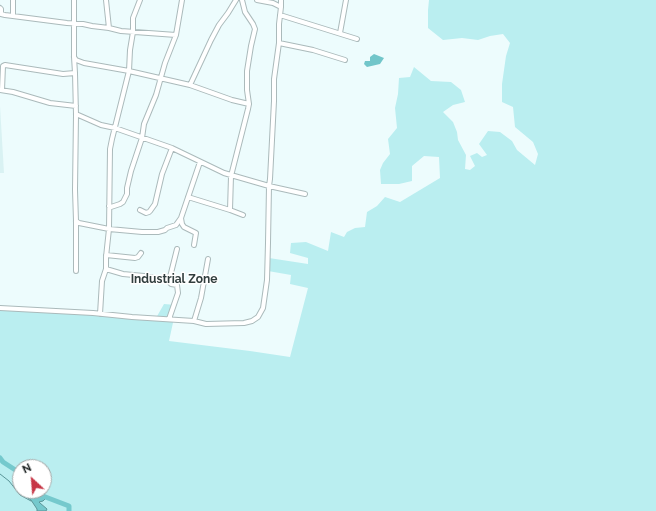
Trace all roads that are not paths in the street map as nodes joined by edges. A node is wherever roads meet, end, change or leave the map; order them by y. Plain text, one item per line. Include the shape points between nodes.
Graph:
1 (14, 0) edge
2 (74, 0) edge
3 (106, 0) edge
4 (140, 0) edge
5 (182, 0) edge
6 (236, 0) edge
7 (242, 0) edge
8 (257, 0) edge
9 (281, 0) edge
10 (346, 0) edge
11 (282, 7) junction
12 (0, 8) edge
13 (280, 14) junction
14 (14, 15) junction
15 (74, 23) junction
16 (109, 28) junction
17 (133, 32) junction
18 (340, 33) junction
19 (176, 35) junction
20 (358, 39) dead end
21 (279, 43) junction
22 (74, 57) junction
23 (345, 60) dead end
24 (129, 71) junction
25 (75, 73) junction
26 (160, 79) junction
27 (190, 86) junction
28 (1, 90) edge
29 (249, 104) junction
30 (76, 106) junction
31 (76, 114) junction
32 (115, 128) junction
33 (142, 138) junction
34 (172, 148) junction
35 (200, 162) junction
36 (232, 176) junction
37 (269, 186) junction
38 (305, 194) dead end
39 (188, 197) junction
40 (110, 206) junction
41 (140, 210) dead end
42 (230, 210) junction
43 (243, 215) dead end
44 (181, 218) junction
45 (76, 221) junction
46 (108, 229) junction
47 (194, 245) dead end
48 (176, 249) dead end
49 (141, 253) dead end
50 (106, 255) junction
51 (208, 259) dead end
52 (106, 269) junction
53 (76, 271) dead end
54 (169, 281) junction
55 (0, 308) edge
56 (100, 314) junction
57 (169, 319) junction
58 (194, 321) junction

1 - 14 street
2 - 15 street
3 - 16 street
4 - 17 street via 133,18
5 - 19 street
6 - 27 street via 219,25
7 - 29 street via 245,12 255,29 247,71
8 - 11 street
9 - 11 street
10 - 18 street
11 - 13 street
12 - 14 street via 1,14
13 - 18 street
13 - 21 street
14 - 15 street
15 - 16 street
15 - 22 street
16 - 17 street
17 - 19 street
17 - 24 street
18 - 20 street
19 - 26 street
21 - 23 street
21 - 37 street via 274,79
22 - 24 street via 76,60
22 - 25 street
24 - 26 street
24 - 32 street
25 - 28 street via 63,74 5,65
25 - 30 street
26 - 27 street
26 - 33 street via 144,124
27 - 29 street
28 - 30 street via 50,103
29 - 36 street
30 - 31 street
31 - 32 street
31 - 45 street
32 - 33 street
32 - 40 street via 110,149
33 - 34 street
33 - 40 street via 126,196 120,204
34 - 35 street
34 - 41 street via 162,174 155,204 149,212
35 - 36 street
35 - 39 street
36 - 37 street
36 - 42 street
37 - 38 street
37 - 58 street via 267,280 263,308 258,317 244,323 206,324
39 - 42 street
39 - 44 street
40 - 46 street
42 - 43 street
44 - 46 street via 176,225 158,232
44 - 47 street via 184,227 196,233
45 - 46 street
45 - 53 street
46 - 50 street
48 - 54 street
49 - 50 street via 135,258
50 - 52 street
51 - 58 street
52 - 54 street
52 - 56 street via 102,278
54 - 57 street via 177,285 178,293
55 - 56 street
56 - 57 street
57 - 58 street

